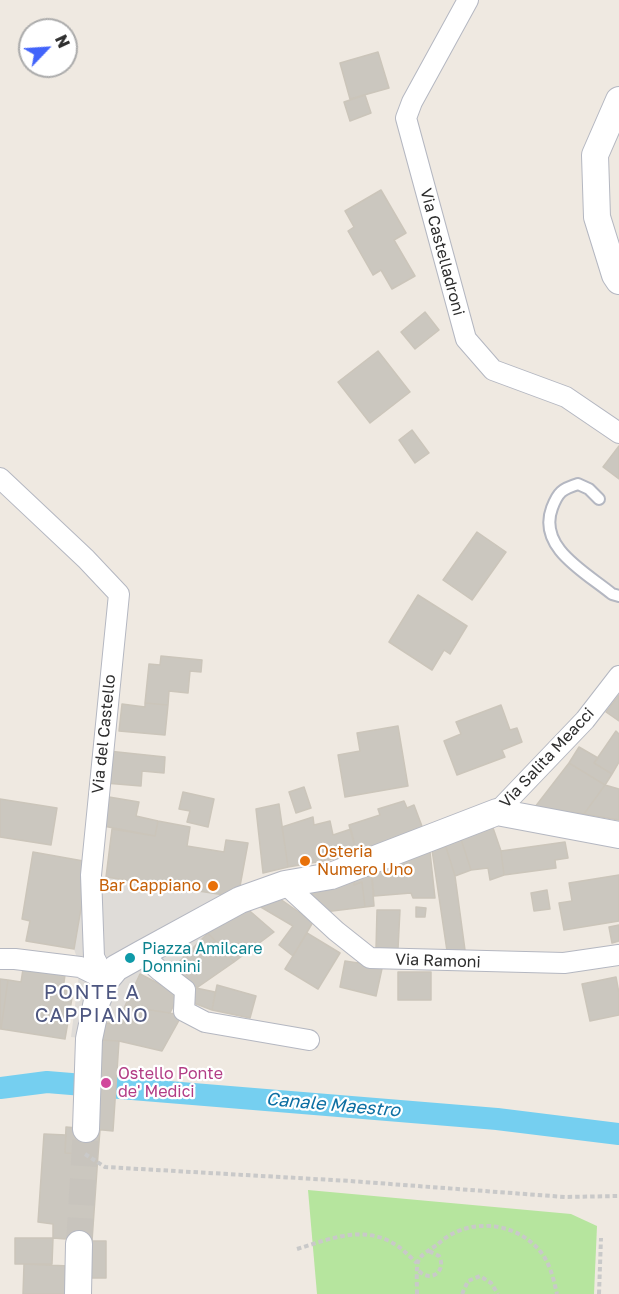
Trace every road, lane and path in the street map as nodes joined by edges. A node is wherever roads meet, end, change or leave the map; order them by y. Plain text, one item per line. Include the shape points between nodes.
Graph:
1 (468, 0) edge
2 (619, 100) edge
3 (619, 281) edge
4 (619, 433) edge
5 (0, 478) edge
6 (599, 499) dead end
7 (619, 596) edge
8 (619, 676) edge
9 (497, 812) junction
10 (619, 835) edge
11 (285, 884) junction
12 (141, 954) junction
13 (619, 954) edge
14 (0, 959) edge
15 (106, 980) junction
16 (309, 1040) dead end
17 (87, 1129) tunnel mouth
18 (86, 1154) dead end
19 (619, 1196) edge
20 (602, 1238) dead end
21 (79, 1244) tunnel mouth
22 (297, 1250) dead end
23 (429, 1251) junction
24 (417, 1263) junction
25 (418, 1271) junction
26 (78, 1294) edge
27 (417, 1294) edge
28 (462, 1294) edge
29 (498, 1294) edge
30 (557, 1294) edge
31 (599, 1294) edge

1 - 4 street, Via Castelladroni via 406,118 466,339 493,370 566,397
2 - 3 street via 595,155 597,217
5 - 15 street, Via del Castello via 119,594 91,875 94,957
6 - 7 lane via 578,484 557,495 550,512 553,541 560,552
8 - 9 street, Via Salita Meacci via 585,720
9 - 10 street
9 - 11 street via 332,876
11 - 12 street via 240,900
11 - 13 street, Via Ramoni via 370,958 564,963
12 - 15 street via 116,968
12 - 16 street via 185,990 184,1011 205,1022
14 - 15 street via 80,967
15 - 17 street via 89,1039
18 - 19 path via 105,1167 565,1197
20 - 31 path
21 - 26 street
22 - 24 path via 346,1234 375,1235 396,1244
23 - 24 path
23 - 25 path via 439,1256 440,1270 427,1277
23 - 30 path via 454,1232 484,1225 520,1233 544,1256
24 - 25 path
25 - 27 path
28 - 29 path via 468,1281 480,1276

